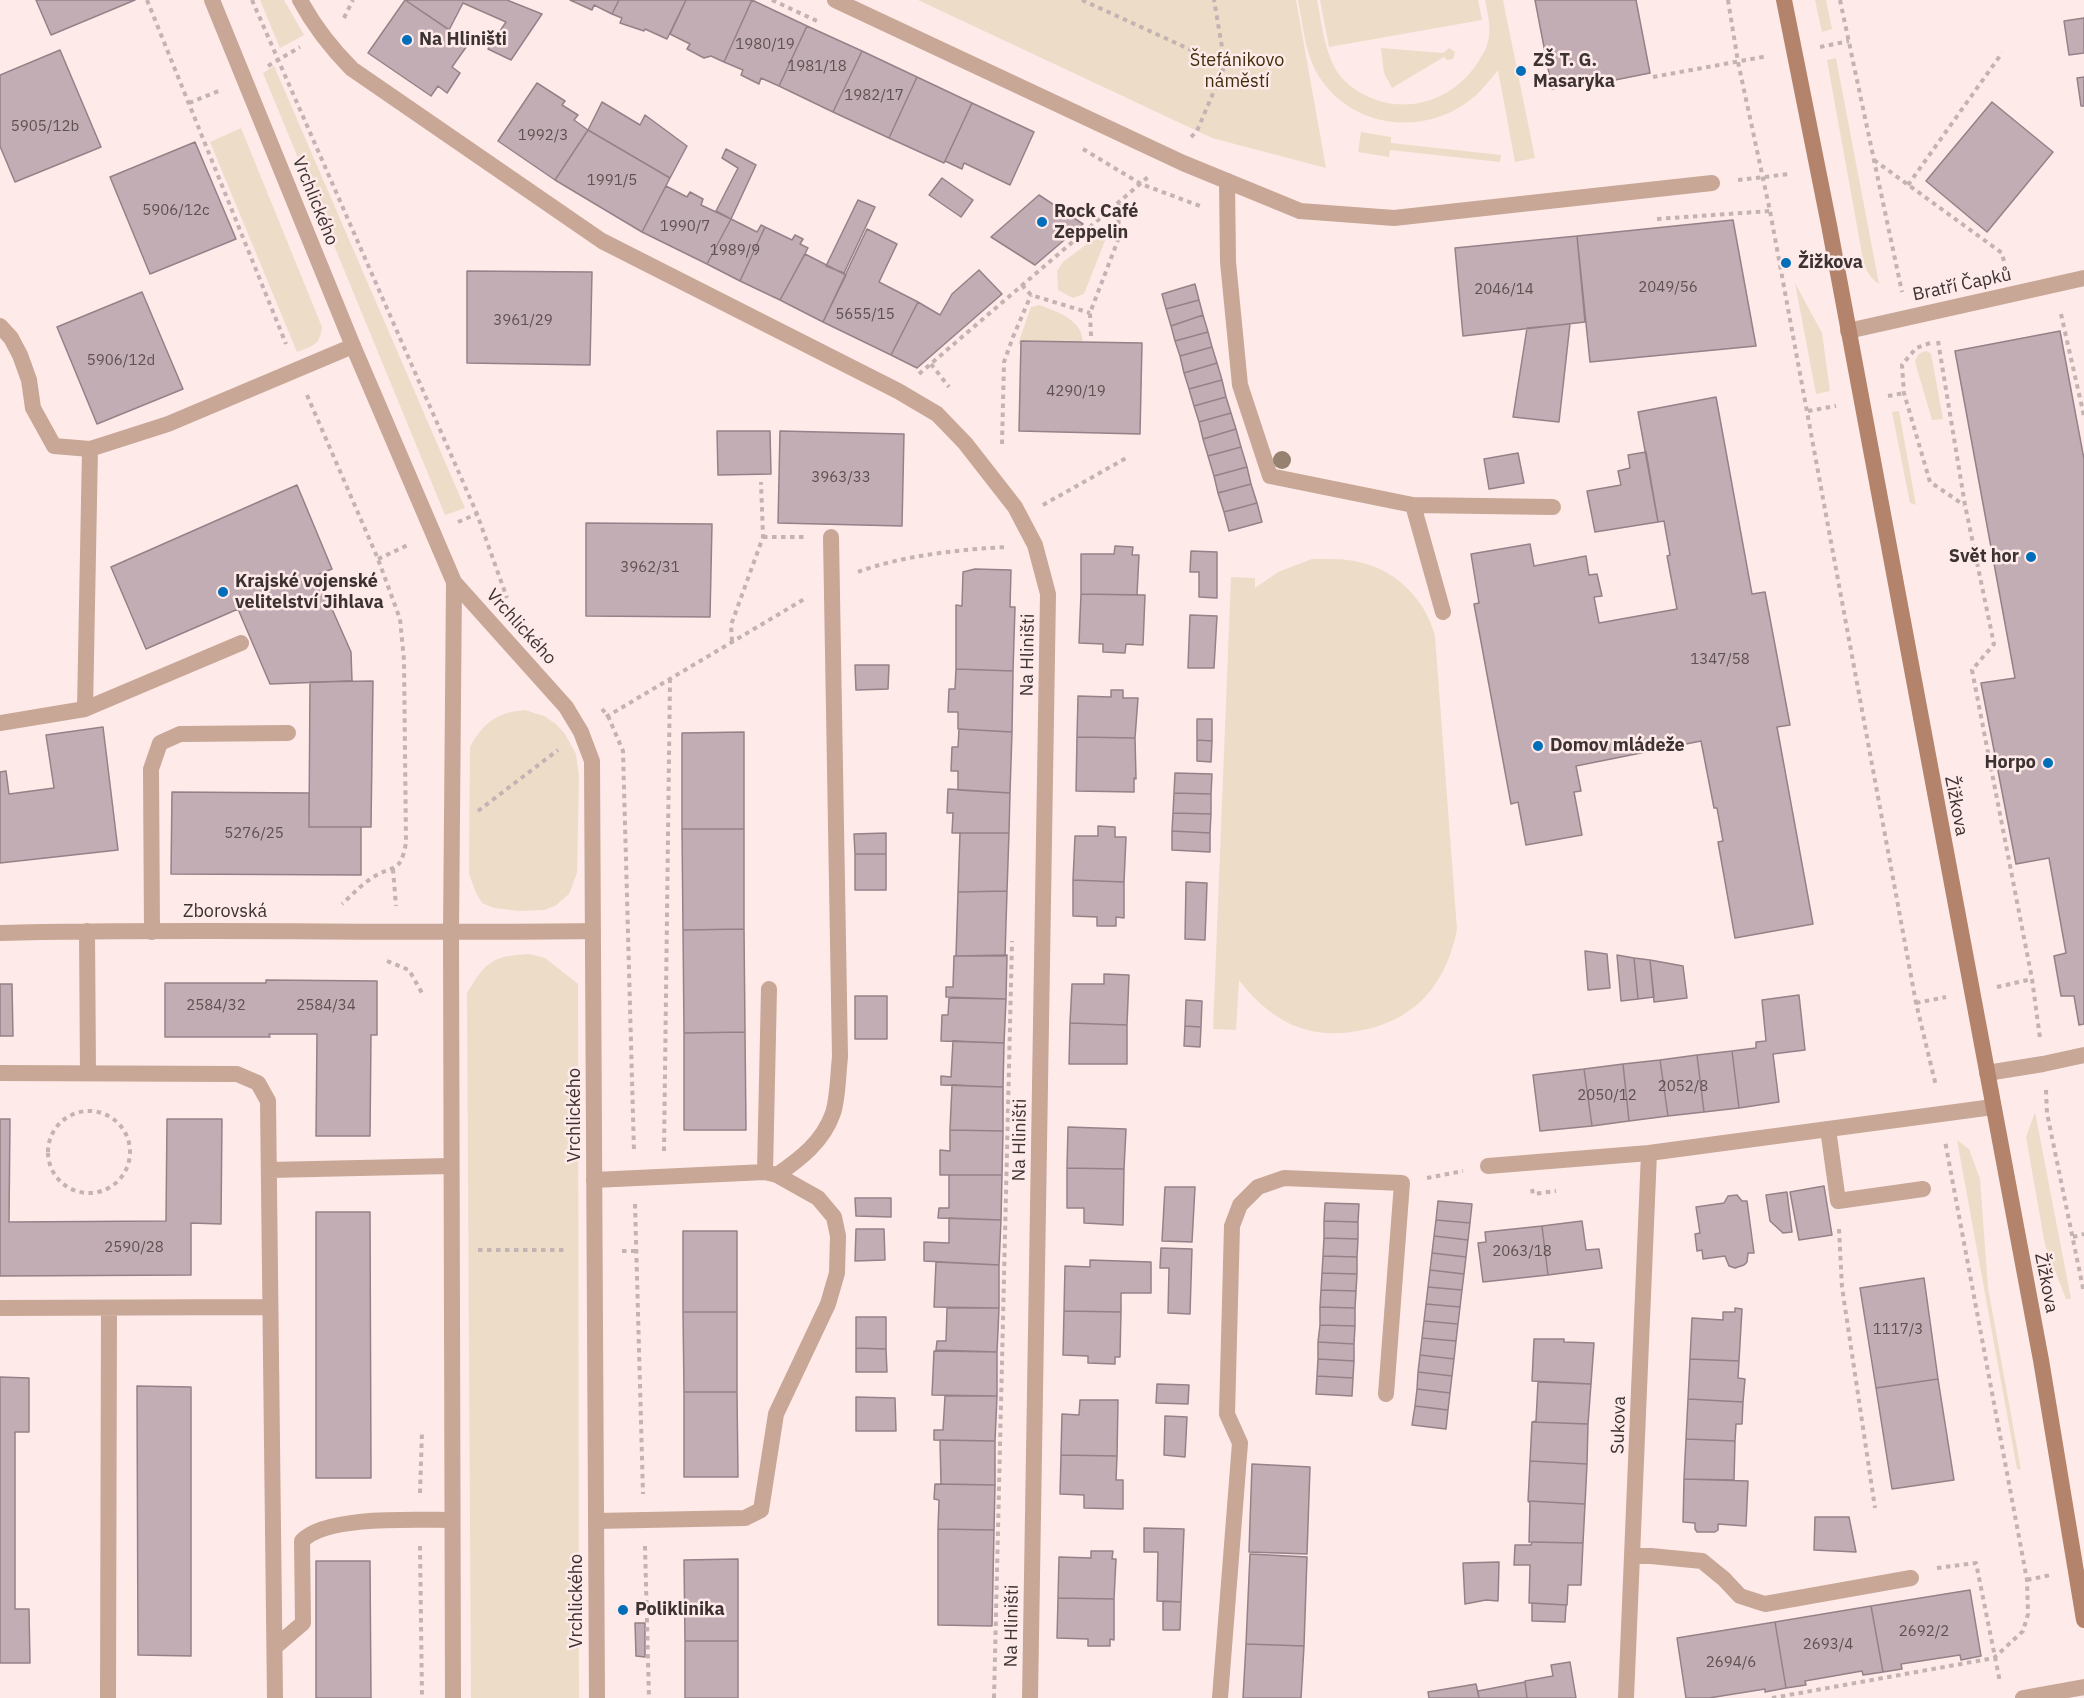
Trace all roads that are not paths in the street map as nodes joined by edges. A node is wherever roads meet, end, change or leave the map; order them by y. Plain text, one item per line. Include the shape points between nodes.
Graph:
1 (212, 0) edge
2 (300, 0) edge
3 (835, 0) edge
4 (1784, 0) edge
5 (1227, 182) junction
6 (1712, 183) road end
7 (2084, 278) edge
8 (0, 326) edge
9 (1848, 331) junction
10 (353, 346) junction
11 (90, 449) junction
12 (1413, 505) junction
13 (1553, 507) dead end
14 (831, 537) road end
15 (454, 582) junction
16 (1443, 612) dead end
17 (241, 643) dead end
18 (85, 710) junction
19 (0, 723) edge
20 (288, 733) dead end
21 (87, 931) junction
22 (592, 931) junction
23 (152, 932) junction
24 (0, 933) edge
25 (451, 933) junction
26 (769, 988) dead end
27 (2084, 1056) edge
28 (0, 1073) edge
29 (1987, 1073) junction
30 (88, 1074) junction
31 (1993, 1107) junction
32 (1828, 1129) junction
33 (1649, 1153) junction
34 (450, 1166) junction
35 (1488, 1166) road end
36 (269, 1170) junction
37 (771, 1174) junction
38 (594, 1180) junction
39 (1923, 1189) dead end
40 (270, 1307) junction
41 (0, 1308) edge
42 (109, 1308) junction
43 (1386, 1394) dead end
44 (452, 1520) junction
45 (596, 1521) junction
46 (1633, 1556) junction
47 (1911, 1578) road end
48 (2084, 1620) edge
49 (275, 1647) junction
50 (2084, 1687) edge
51 (108, 1698) edge
52 (275, 1698) edge
53 (453, 1698) edge
54 (597, 1698) edge
55 (1030, 1698) edge
56 (1220, 1698) edge
57 (1626, 1698) edge
58 (2023, 1698) edge

1 - 10 street, Vrchlického
2 - 55 street, Na Hliništi via 312,22 352,69 602,241 937,414 1015,507 1035,545 1048,594
3 - 5 street
4 - 9 main road, Žižkova
5 - 6 street via 1300,210 1394,218
5 - 12 street via 1228,262 1240,385 1270,476
7 - 9 street, Bratří Čapků
8 - 11 street via 20,355 33,408 54,446
9 - 29 main road, Žižkova
10 - 11 street via 168,424
10 - 15 street, Vrchlického
11 - 18 street
12 - 13 street
12 - 16 street
14 - 37 street via 840,1057 833,1113 820,1137 806,1154
15 - 22 street, Vrchlického via 566,707 581,732 592,761
15 - 25 street, Vrchlického
17 - 18 street
18 - 19 street
20 - 23 street via 180,734 160,743 151,769
21 - 23 street, Zborovská
21 - 24 street, Zborovská
21 - 30 street
22 - 25 street, Zborovská
22 - 38 street, Vrchlického
23 - 25 street, Zborovská
25 - 34 street, Vrchlického
26 - 37 street
27 - 29 street
28 - 30 street
29 - 31 main road, Žižkova
30 - 36 street via 237,1074 258,1083 268,1101
31 - 32 street
31 - 48 main road, Žižkova via 2041,1360
32 - 33 street
32 - 39 street via 1838,1201
33 - 35 street
33 - 46 street, Sukova
34 - 36 street
34 - 44 street, Vrchlického
36 - 40 street
37 - 38 street
37 - 45 street via 818,1198 834,1216 837,1273 828,1304 776,1414 761,1510 746,1518
38 - 45 street, Vrchlického
40 - 42 street
40 - 49 street
41 - 42 street
42 - 51 street
43 - 56 street via 1402,1183 1284,1178 1258,1187 1240,1205 1232,1226 1227,1414 1239,1443
44 - 49 street via 342,1523 308,1534 302,1541 303,1623
44 - 53 street, Vrchlického
45 - 54 street, Vrchlického
46 - 47 street via 1702,1561 1740,1596 1765,1604
46 - 57 street, Sukova
49 - 52 street
50 - 58 street

